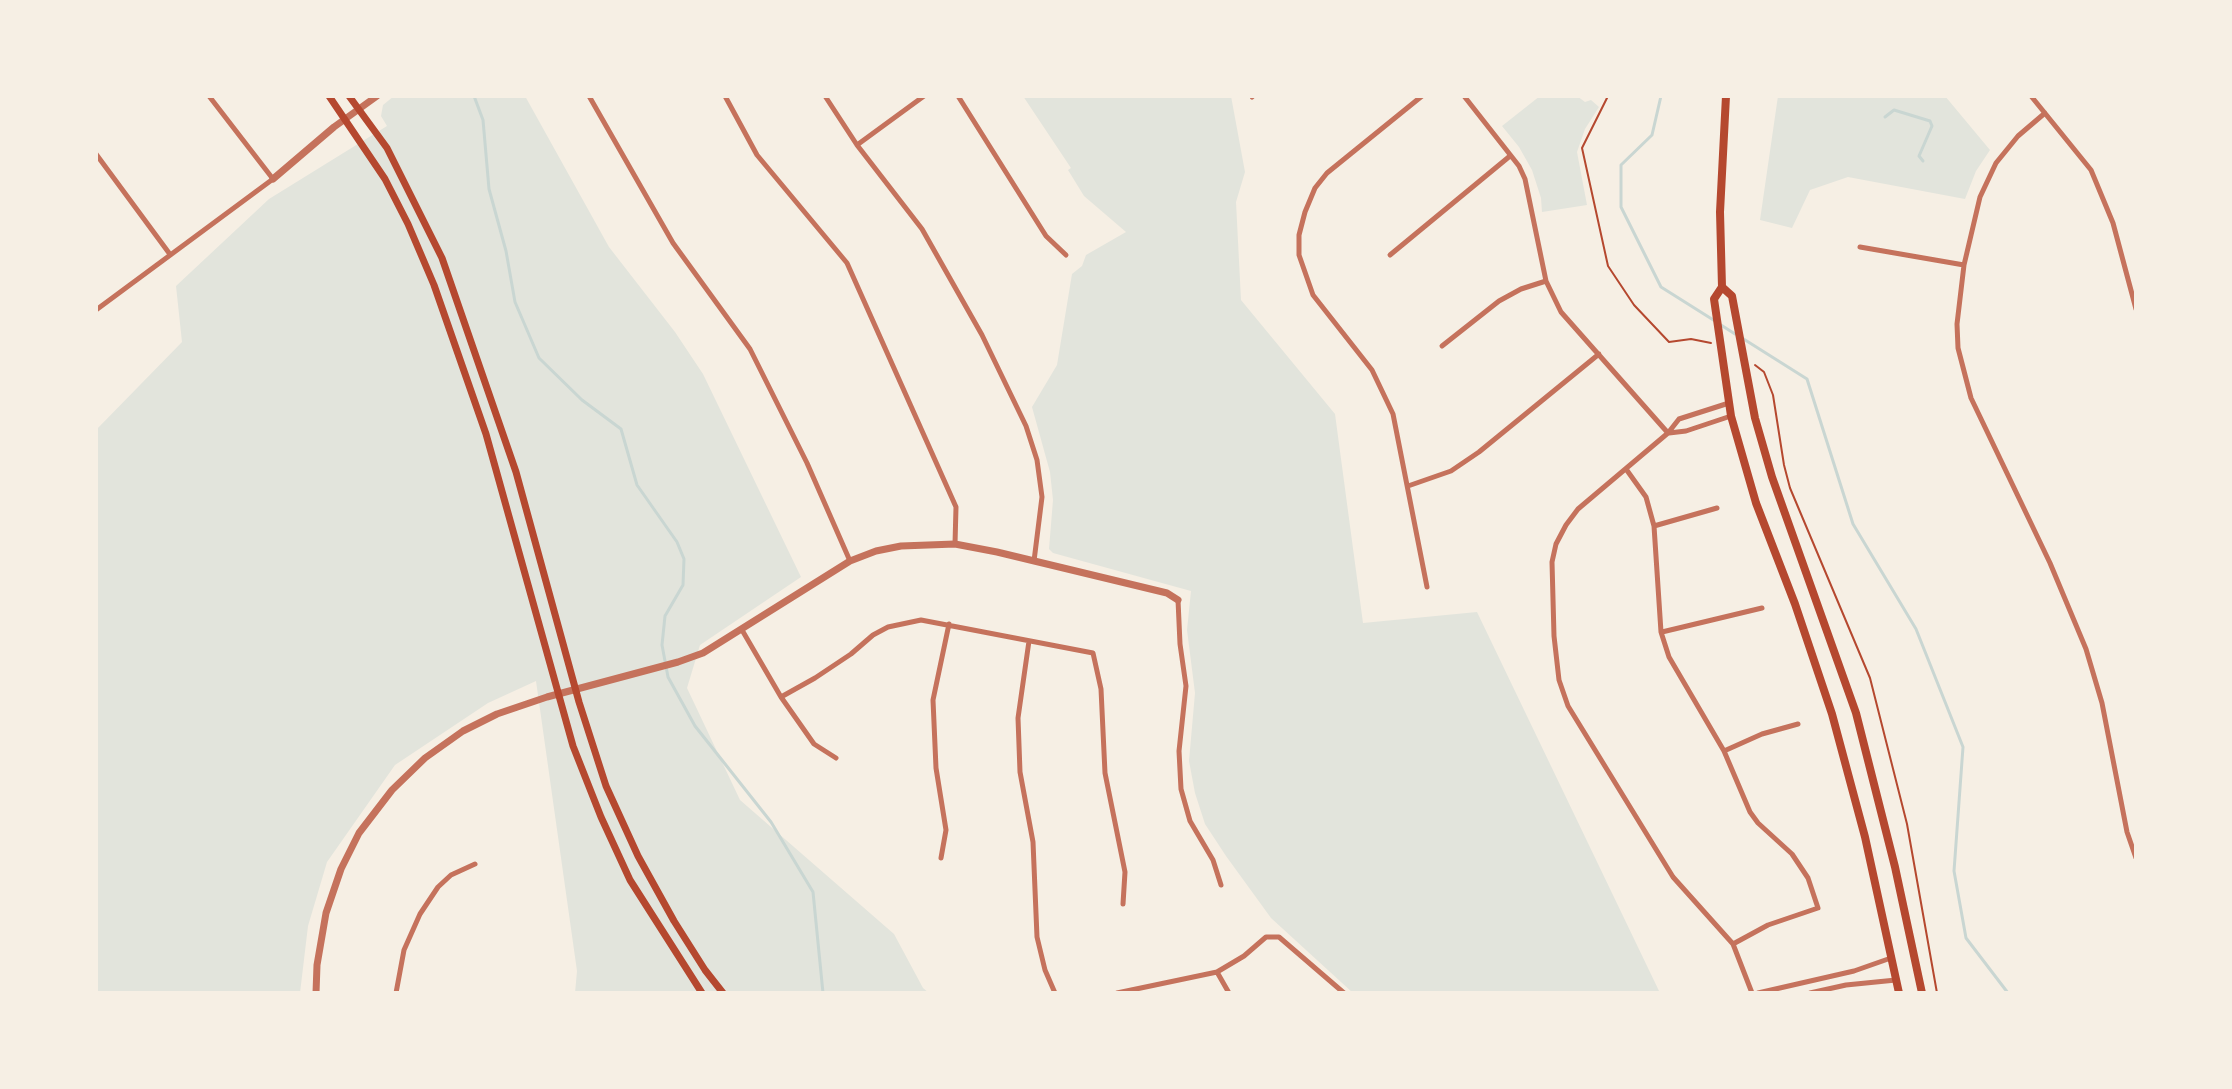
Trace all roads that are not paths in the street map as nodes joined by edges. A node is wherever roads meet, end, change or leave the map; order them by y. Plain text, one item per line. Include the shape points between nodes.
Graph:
1 (209, 96) edge
2 (329, 96) edge
3 (349, 96) edge
4 (377, 96) edge
5 (589, 96) edge
6 (725, 96) edge
7 (825, 96) edge
8 (924, 96) edge
9 (958, 96) edge
10 (1422, 96) edge
11 (1464, 96) edge
12 (1726, 96) edge
13 (2031, 96) edge
14 (360, 109) junction
15 (2045, 113) junction
16 (346, 118) junction
17 (857, 145) junction
18 (96, 154) edge
19 (1510, 156) junction
20 (273, 179) junction
21 (1860, 247) dead end
22 (169, 253) junction
23 (1066, 255) dead end
24 (1390, 255) dead end
25 (1964, 265) junction
26 (1546, 281) junction
27 (1722, 287) junction
28 (2136, 309) edge
29 (96, 310) edge
30 (1442, 346) dead end
31 (1599, 354) junction
32 (1729, 403) junction
33 (1694, 413) junction
34 (1731, 416) junction
35 (1698, 427) junction
36 (1668, 433) junction
37 (1626, 469) junction
38 (1408, 486) junction
39 (1717, 508) dead end
40 (1654, 526) junction
41 (955, 544) junction
42 (850, 561) junction
43 (1034, 561) junction
44 (1427, 587) dead end
45 (1178, 600) joint
46 (1762, 608) dead end
47 (949, 624) junction
48 (742, 630) junction
49 (1661, 632) junction
50 (1029, 641) junction
51 (576, 690) junction
52 (560, 694) junction
53 (781, 697) junction
54 (1798, 724) dead end
55 (1724, 751) junction
56 (836, 758) dead end
57 (941, 858) dead end
58 (2136, 858) edge
59 (475, 864) dead end
60 (1221, 885) dead end
61 (1123, 904) dead end
62 (1733, 944) junction
63 (1891, 958) junction
64 (1217, 972) junction
65 (1844, 973) junction
66 (1896, 980) junction
67 (1846, 985) junction
68 (1790, 986) junction
69 (1143, 990) edge
70 (316, 993) edge
71 (396, 993) edge
72 (702, 993) edge
73 (723, 993) edge
74 (1055, 993) edge
75 (1117, 993) edge
76 (1229, 993) edge
77 (1344, 993) edge
78 (1752, 993) edge
79 (1758, 993) edge
80 (1792, 993) edge
81 (1810, 993) edge
82 (1899, 993) edge
83 (1922, 993) edge

1 - 20 street
2 - 16 main road
3 - 14 main road
4 - 14 street
5 - 42 street via 673,243 750,349
6 - 41 street via 757,155 847,263 956,507
7 - 17 street
8 - 17 street
9 - 23 street via 1046,236
10 - 38 street via 1327,173 1315,188 1299,235 1305,275 1323,310 1384,392
11 - 19 street
12 - 27 main road
13 - 15 street
14 - 16 street
14 - 51 main road via 403,176 442,258 516,472
15 - 25 street via 2018,136 1987,179
15 - 28 street via 2094,177 2113,223
16 - 20 street
16 - 52 main road via 397,201 434,285 486,434
17 - 43 street via 922,229 1026,426 1042,497
18 - 22 street
19 - 24 street
19 - 26 street via 1525,179
20 - 22 street
21 - 25 street
22 - 29 street
25 - 58 street via 1957,324 1967,385 2076,620 2102,703
26 - 30 street via 1499,301
26 - 31 street via 1561,312
27 - 32 main road via 1714,299
27 - 83 main road via 1732,296 1736,311 1772,477 1856,713
31 - 36 street
31 - 38 street via 1470,459
32 - 33 street
32 - 34 main road
33 - 35 street
33 - 36 street via 1679,419
34 - 35 street
34 - 63 main road via 1756,503 1832,714
35 - 36 street
36 - 37 street
37 - 40 street via 1646,497
37 - 62 street via 1578,509 1556,544 1552,579 1559,680 1568,706 1673,877
38 - 44 street
39 - 40 street
40 - 49 street
41 - 42 street via 901,546
41 - 43 street
42 - 48 street
43 - 45 street
45 - 60 street via 1186,686 1181,789
46 - 49 street
47 - 50 street
47 - 53 street via 921,620 888,627
47 - 57 street via 933,700 946,830
48 - 51 street via 703,653
48 - 53 street
49 - 55 street via 1669,657
50 - 61 street via 1093,653 1101,689 1107,784 1125,872
50 - 74 street via 1018,718 1020,772 1033,842 1037,937
51 - 52 street
51 - 73 main road via 606,786 638,856
52 - 70 street via 497,714 454,737 409,773 373,812 350,851 326,913
52 - 72 main road via 573,746 612,843 657,926
53 - 56 street via 814,744
54 - 55 street
55 - 62 street via 1750,812 1792,854 1808,878 1818,908
59 - 71 street via 451,875 420,914 404,950
62 - 78 street
63 - 65 street
63 - 66 main road
64 - 69 street
64 - 76 street
64 - 77 street via 1266,937 1279,937
65 - 67 street
65 - 68 street
66 - 67 street
66 - 82 main road
67 - 81 street
68 - 79 street
68 - 80 street
69 - 75 street

